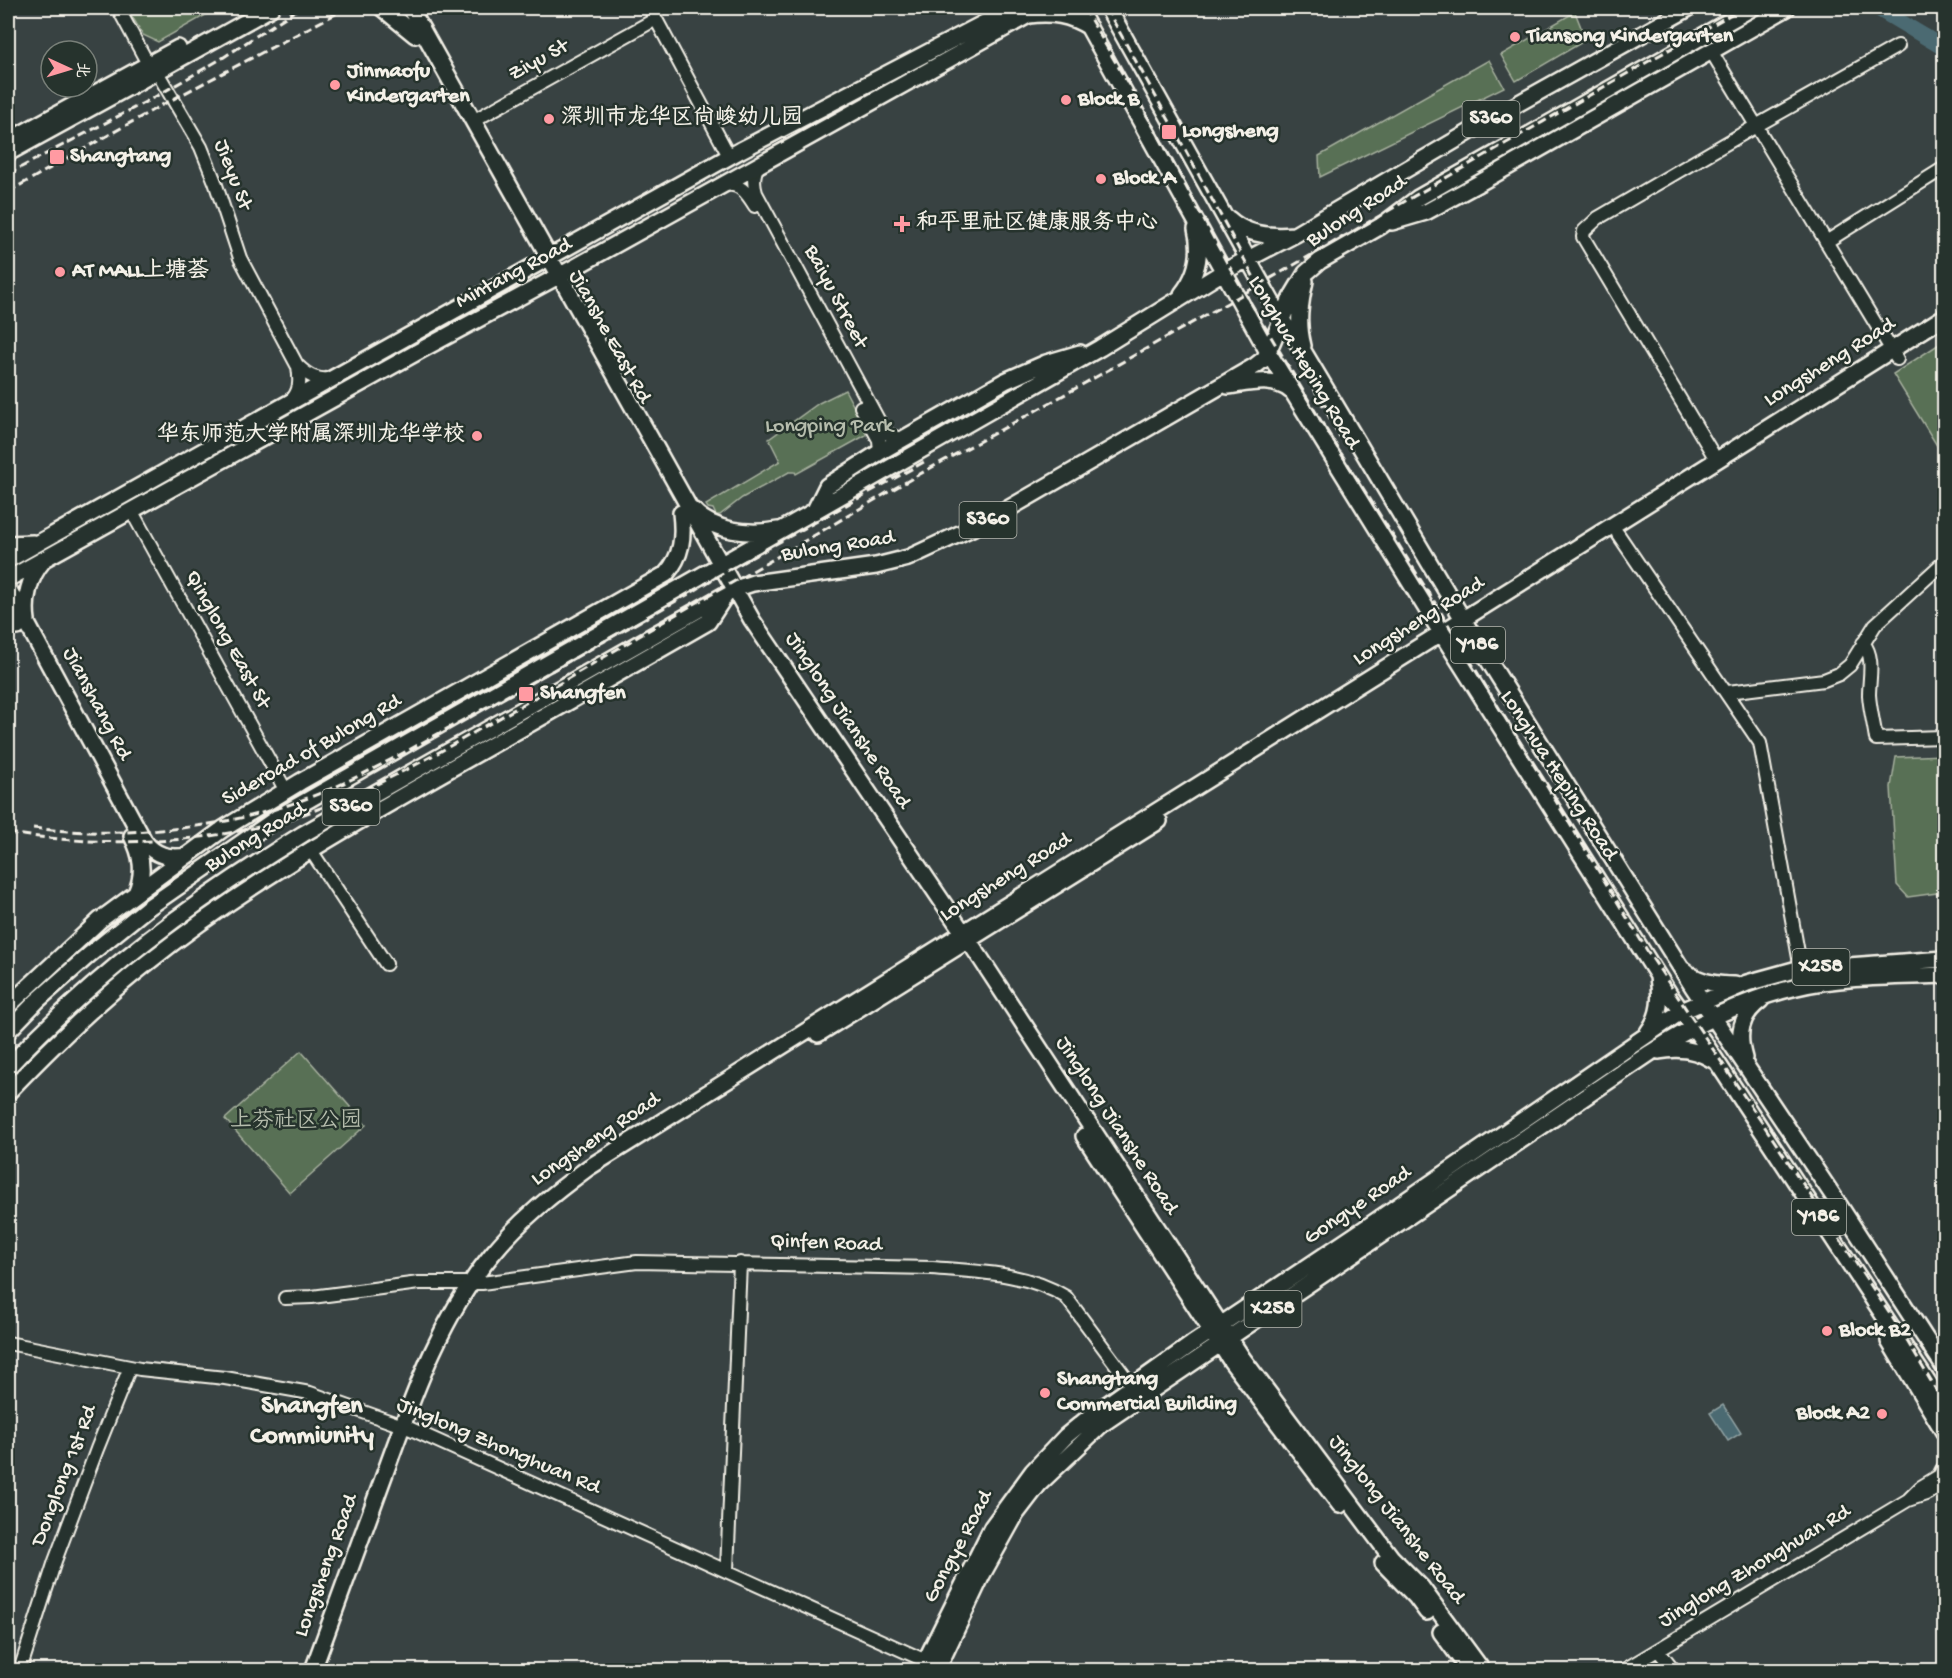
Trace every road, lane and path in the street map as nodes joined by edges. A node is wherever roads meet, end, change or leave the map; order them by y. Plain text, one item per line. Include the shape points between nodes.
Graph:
1 (118, 8) edge
2 (252, 8) edge
3 (271, 8) edge
4 (382, 8) edge
5 (399, 8) edge
6 (410, 8) edge
7 (417, 8) edge
8 (650, 8) edge
9 (1012, 8) edge
10 (1041, 8) edge
11 (1078, 8) edge
12 (1108, 8) edge
13 (1689, 8) edge
14 (1752, 8) edge
15 (1787, 8) edge
16 (1027, 15) junction
17 (656, 19) junction
18 (1089, 27) junction
19 (417, 30) junction
20 (1898, 45) dead end
21 (1711, 51) junction
22 (153, 68) junction
23 (473, 122) junction
24 (1756, 126) junction
25 (8, 141) edge
26 (8, 153) edge
27 (729, 156) junction
28 (761, 163) junction
29 (1944, 168) edge
30 (722, 185) junction
31 (1224, 214) junction
32 (1193, 218) junction
33 (1381, 226) junction
34 (1296, 234) junction
35 (1826, 242) junction
36 (1249, 259) junction
37 (546, 260) junction
38 (1223, 272) junction
39 (1306, 273) junction
40 (556, 278) junction
41 (1179, 298) junction
42 (1944, 317) edge
43 (1282, 321) junction
44 (1944, 328) edge
45 (1100, 348) junction
46 (1268, 352) junction
47 (1305, 354) junction
48 (1894, 355) junction
49 (297, 365) junction
50 (336, 378) junction
51 (1218, 388) junction
52 (1293, 393) junction
53 (288, 404) junction
54 (902, 440) junction
55 (880, 452) junction
56 (1717, 461) junction
57 (683, 508) junction
58 (131, 510) junction
59 (814, 512) junction
60 (784, 529) junction
61 (1620, 537) junction
62 (42, 541) junction
63 (8, 544) edge
64 (49, 556) junction
65 (8, 560) edge
66 (1944, 562) edge
67 (717, 567) junction
68 (666, 574) junction
69 (8, 579) edge
70 (8, 588) edge
71 (731, 592) junction
72 (8, 608) edge
73 (18, 624) edge
74 (1466, 625) junction
75 (1444, 638) junction
76 (1863, 643) junction
77 (1728, 692) junction
78 (431, 730) junction
79 (1944, 736) edge
80 (376, 739) junction
81 (286, 791) junction
82 (140, 843) junction
83 (310, 849) junction
84 (189, 855) junction
85 (136, 893) junction
86 (961, 938) junction
87 (1944, 959) edge
88 (386, 964) dead end
89 (1680, 966) junction
90 (1801, 969) junction
91 (1657, 972) junction
92 (1944, 975) edge
93 (1747, 983) junction
94 (1771, 994) junction
95 (1702, 1001) junction
96 (8, 1006) edge
97 (1682, 1011) junction
98 (1713, 1017) junction
99 (1693, 1027) junction
100 (8, 1031) edge
101 (1645, 1036) junction
102 (1650, 1053) junction
103 (1715, 1060) junction
104 (8, 1067) edge
105 (1748, 1069) junction
106 (8, 1092) edge
107 (1836, 1243) junction
108 (740, 1263) junction
109 (476, 1283) junction
110 (285, 1298) dead end
111 (1216, 1328) junction
112 (1225, 1341) junction
113 (8, 1343) edge
114 (130, 1367) junction
115 (1944, 1367) edge
116 (1132, 1386) junction
117 (1944, 1407) edge
118 (406, 1428) junction
119 (1944, 1432) edge
120 (1943, 1479) edge
121 (727, 1570) junction
122 (1658, 1650) junction
123 (933, 1668) edge
124 (20, 1671) edge
125 (313, 1671) edge
126 (322, 1671) edge
127 (1469, 1671) edge
128 (1482, 1671) edge
129 (1624, 1671) edge
130 (1674, 1671) edge

1 - 22 street, Jieyu St
2 - 22 main road
3 - 22 main road
4 - 19 main road
5 - 19 main road, Jianshe East Rd
6 - 19 main road, Jianshe East Rd
7 - 19 main road
8 - 17 street
9 - 27 main road, Mintang Road
10 - 16 main road, Mintang Road
11 - 18 main road, Y186
12 - 31 main road, Longhua Heping Road / Y186
13 - 34 main road, Bulong Road / S360
14 - 33 main road, Bulong Road / S360 via 1418,198
15 - 21 main road
16 - 18 main road via 1061,15
16 - 28 main road, Mintang Road
17 - 23 street, Ziyu St
17 - 27 street
18 - 32 main road, Longhua Heping Road / Y186
19 - 23 main road, Jianshe East Rd
19 - 37 main road, Jianshe East Rd
20 - 24 street
21 - 24 street
21 - 33 main road via 1426,212
22 - 25 main road
22 - 26 main road
22 - 49 street, Jieyu St via 201,147 240,258
23 - 37 main road, Jianshe East Rd
24 - 35 street
24 - 56 street via 1598,218 1583,237
27 - 37 main road, Mintang Road
28 - 30 main road, Mintang Road
28 - 54 street, Baiyu Street via 754,177 756,194 882,427
29 - 35 street
30 - 40 main road, Mintang Road
30 - 55 street, Baiyu Street via 739,186 749,196 877,437
31 - 34 main road via 1233,224 1255,233
31 - 36 main road, Longhua Heping Road / Y186
32 - 38 main road, Longhua Heping Road / Y186
32 - 41 main road via 1198,262
33 - 39 main road, Bulong Road / S360
34 - 36 main road, Bulong Road / S360
35 - 48 street
36 - 38 main road, Bulong Road / S360
36 - 43 main road, Longhua Heping Road / Y186
37 - 40 main road, Jianshe East Rd
37 - 50 main road, Mintang Road
38 - 41 main road, Bulong Road / S360
38 - 46 main road, Longhua Heping Road / Y186
39 - 43 main road, Bulong Road / S360
39 - 47 main road via 1299,317
40 - 57 main road, Jianshe East Rd
40 - 58 main road, Mintang Road
41 - 45 main road, Bulong Road / S360
42 - 48 main road, Longsheng Road
43 - 46 main road, Bulong Road / S360
43 - 47 main road, Longhua Heping Road / Y186
44 - 48 main road, Longsheng Road
45 - 54 main road, Bulong Road via 1026,371
45 - 59 main road, Bulong Road / S360
46 - 51 main road, Bulong Road / S360 via 1255,366
46 - 52 main road, Longhua Heping Road / Y186
47 - 74 main road, Longhua Heping Road / Y186
48 - 56 main road, Longsheng Road
48 - 61 main road, Longsheng Road
49 - 50 street via 316,379
49 - 53 street via 298,391
50 - 53 main road, Mintang Road
51 - 52 main road via 1268,382
51 - 71 main road, Bulong Road / S360 via 987,521 908,558 753,583
52 - 75 main road, Longhua Heping Road / Y186
53 - 62 main road, Mintang Road
54 - 55 main road, Bulong Road
55 - 59 main road via 827,486
56 - 74 main road, Longsheng Road
57 - 60 main road via 722,528 760,532
57 - 67 main road, Jianshe East Rd
57 - 68 main road via 681,549
58 - 64 main road, Mintang Road
58 - 81 street, Qinglong East St
59 - 60 main road, Bulong Road / S360
60 - 67 main road, Bulong Road / S360
61 - 74 main road, Longsheng Road
61 - 77 street
62 - 63 main road
62 - 65 main road, Mintang Road
64 - 69 main road, Mintang Road
64 - 73 main road via 38,567
66 - 76 street via 1875,625
67 - 68 main road
67 - 71 main road, Jianshe East Rd
67 - 78 main road, Bulong Road / S360
68 - 80 main road, Sideroad of Bulong Rd
70 - 73 main road, Jianshang Rd
71 - 83 main road via 708,622
71 - 86 main road, Jinglong Jianshe Road
71 - 104 main road, Bulong Road / S360 via 243,871 135,949
72 - 73 main road, Jianshang Rd
73 - 82 main road, Jianshang Rd
74 - 75 main road, Longsheng Road
74 - 89 main road, Longhua Heping Road / Y186
75 - 86 main road, Longsheng Road
75 - 91 main road, Longhua Heping Road / Y186
76 - 77 street via 1850,665 1831,678
76 - 79 street via 1870,666 1869,695 1876,739
77 - 90 street via 1761,745
78 - 80 main road
78 - 100 main road, Bulong Road / S360 via 280,816 212,862 89,955
80 - 81 main road, Sideroad of Bulong Rd
81 - 84 main road, Sideroad of Bulong Rd
82 - 84 main road via 165,856
82 - 85 main road via 141,879
83 - 88 street
83 - 106 main road via 250,887 146,964 42,1056
84 - 85 main road, Sideroad of Bulong Rd
85 - 96 main road, Sideroad of Bulong Rd via 99,920
86 - 109 main road, Longsheng Road via 571,1180 510,1233
86 - 111 main road, Jinglong Jianshe Road
87 - 90 main road, Gongye Road / X258
89 - 93 main road via 1707,981
89 - 95 main road, Longhua Heping Road / Y186
90 - 93 main road, Gongye Road / X258
91 - 97 main road, Longhua Heping Road / Y186
91 - 101 main road via 1658,1012
92 - 94 main road, Gongye Road / X258 via 1816,983
93 - 95 main road, Gongye Road / X258
94 - 98 main road, Gongye Road / X258
94 - 105 main road via 1752,1006 1742,1021 1741,1040
95 - 97 main road, Gongye Road / X258
95 - 98 main road, Longhua Heping Road / Y186
97 - 99 main road, Longhua Heping Road / Y186
97 - 101 main road, Gongye Road / X258
98 - 99 main road, Gongye Road / X258
98 - 105 main road, Longhua Heping Road / Y186
99 - 102 main road, Gongye Road / X258
99 - 103 main road, Longhua Heping Road / Y186
101 - 111 main road, Gongye Road / X258
102 - 103 main road via 1688,1049
102 - 112 main road, Gongye Road / X258
103 - 107 main road, Longhua Heping Road / Y186
105 - 115 main road, Longhua Heping Road / Y186
107 - 117 main road, Longhua Heping Road / Y186
107 - 119 main road via 1859,1293
108 - 109 street, Qinfen Road via 637,1262
108 - 116 street, Qinfen Road via 932,1268 1033,1281 1066,1297
108 - 121 street
109 - 110 street, Qinfen Road via 419,1283
109 - 118 main road, Longsheng Road via 430,1356
111 - 112 main road, Jinglong Jianshe Road
111 - 116 main road, Gongye Road / X258
112 - 123 main road, Gongye Road / X258 via 1102,1424 1039,1484 994,1551
112 - 127 main road, Jinglong Jianshe Road via 1383,1563 1416,1597
112 - 128 main road, Jinglong Jianshe Road via 1391,1557 1421,1587
113 - 114 street, Jinglong Zhonghuan Rd
114 - 118 street, Jinglong Zhonghuan Rd via 225,1378 310,1394
114 - 124 street, Donglong 1st Rd via 55,1561
116 - 123 main road, Gongye Road / X258 via 1066,1436 1016,1491 978,1551
118 - 121 street, Jinglong Zhonghuan Rd
118 - 125 main road, Longsheng Road
118 - 126 main road, Longsheng Road
120 - 122 street, Jinglong Zhonghuan Rd via 1921,1486 1908,1500
121 - 123 street, Jinglong Zhonghuan Rd
122 - 129 street, Jinglong Zhonghuan Rd
122 - 130 street

